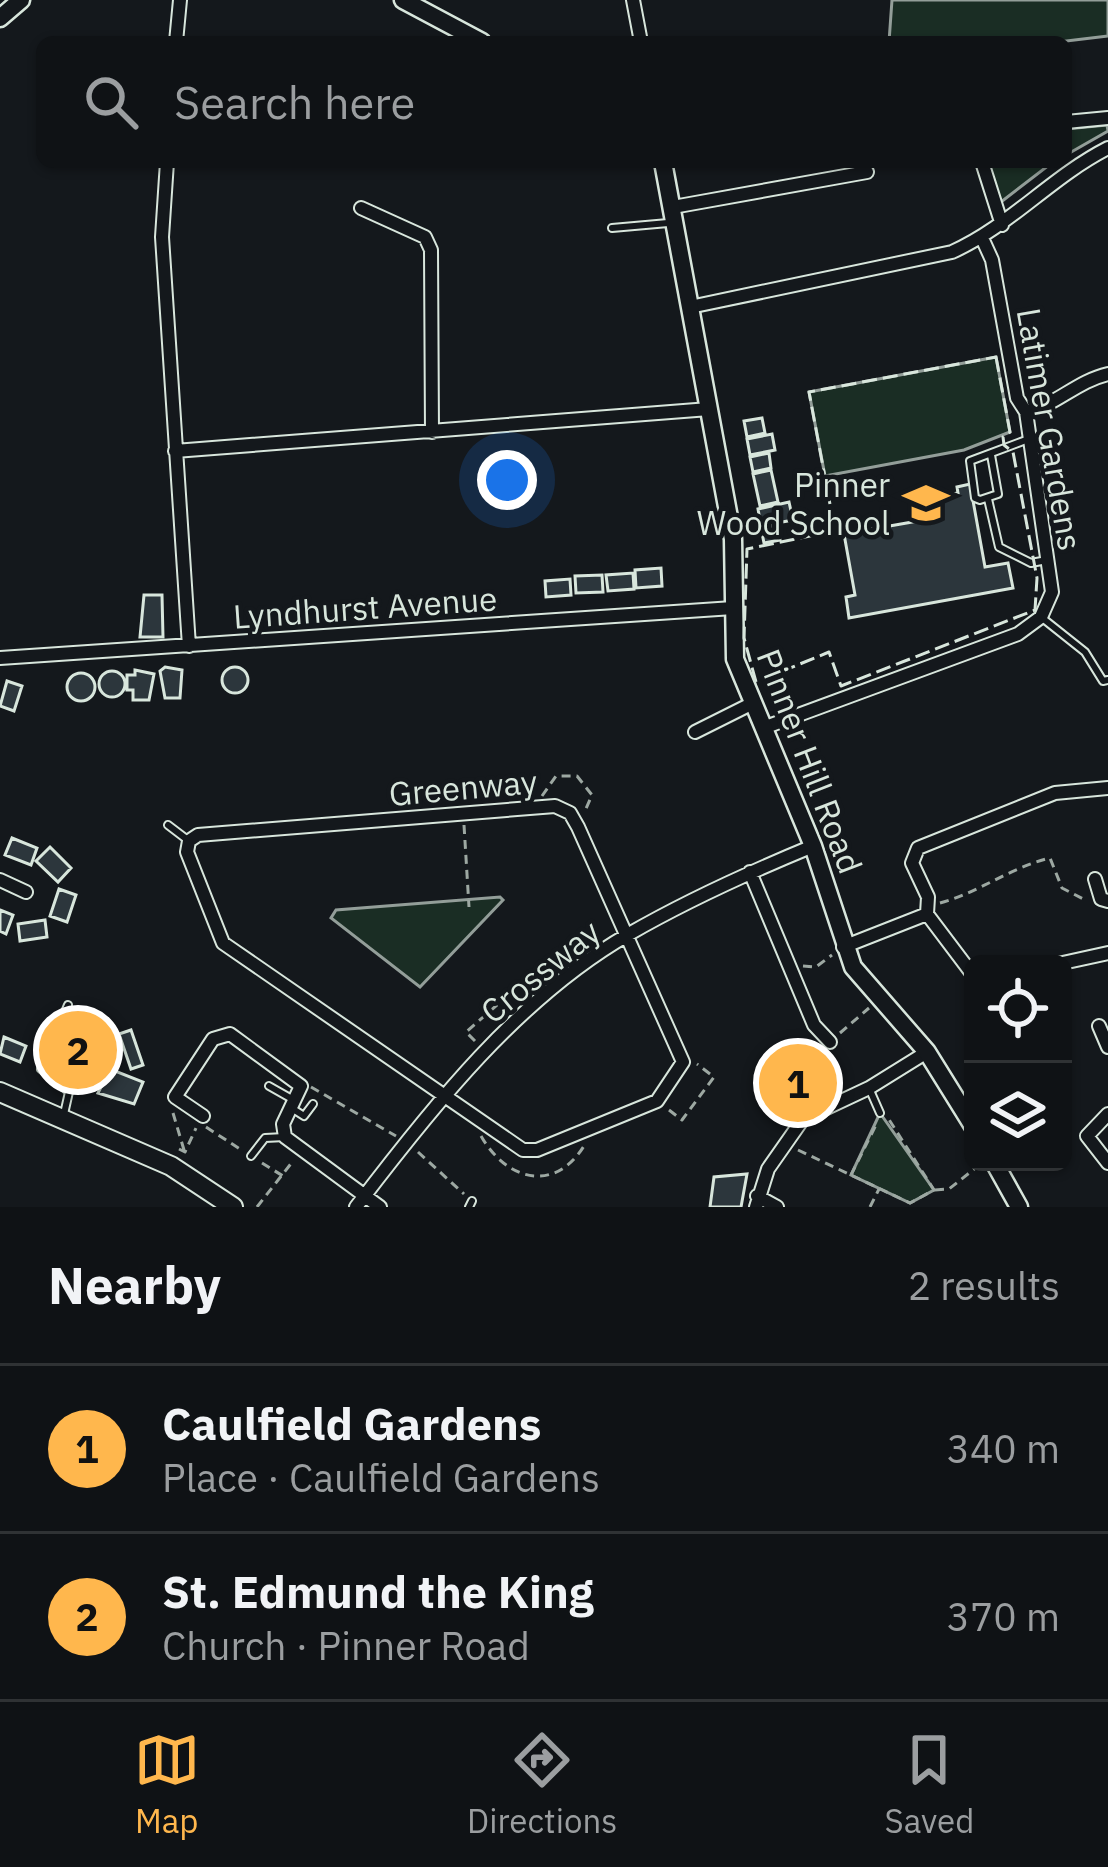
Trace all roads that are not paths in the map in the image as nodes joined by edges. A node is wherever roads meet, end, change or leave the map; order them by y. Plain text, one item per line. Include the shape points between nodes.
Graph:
1 (21, 0) edge
2 (180, 0) edge
3 (403, 0) edge
4 (633, 0) edge
5 (0, 18) edge
6 (177, 36) edge
7 (471, 36) edge
8 (640, 36) edge
9 (1108, 118) edge
10 (1072, 121) edge
11 (1108, 148) edge
12 (167, 168) edge
13 (664, 168) edge
14 (984, 168) edge
15 (867, 172) dead end
16 (361, 208) dead end
17 (674, 215) junction
18 (1002, 225) junction
19 (612, 227) dead end
20 (982, 238) junction
21 (690, 307) junction
22 (1108, 374) edge
23 (709, 410) junction
24 (1026, 412) junction
25 (432, 432) junction
26 (1026, 440) junction
27 (175, 451) junction
28 (991, 455) junction
29 (988, 499) junction
30 (1047, 560) junction
31 (733, 608) junction
32 (1041, 617) junction
33 (189, 646) junction
34 (0, 658) edge
35 (1108, 680) edge
36 (753, 704) junction
37 (763, 728) junction
38 (695, 732) dead end
39 (1107, 793) edge
40 (168, 825) dead end
41 (189, 841) junction
42 (813, 847) junction
43 (750, 872) junction
44 (1095, 879) dead end
45 (0, 880) edge
46 (26, 892) dead end
47 (1104, 900) edge
48 (927, 910) junction
49 (628, 934) junction
50 (843, 947) junction
51 (1108, 952) edge
52 (1072, 961) edge
53 (964, 962) edge
54 (68, 1005) dead end
55 (1100, 1026) dead end
56 (830, 1042) road end
57 (1108, 1047) edge
58 (927, 1052) junction
59 (269, 1086) dead end
60 (869, 1088) junction
61 (0, 1091) edge
62 (449, 1096) junction
63 (313, 1104) dead end
64 (295, 1106) junction
65 (964, 1112) edge
66 (880, 1113) road end
67 (1108, 1114) edge
68 (62, 1118) junction
69 (201, 1120) road end
70 (285, 1137) junction
71 (251, 1156) road end
72 (1108, 1162) edge
73 (999, 1171) edge
74 (360, 1201) edge
75 (757, 1202) edge
76 (232, 1207) edge
77 (380, 1207) edge
78 (777, 1207) edge
79 (1019, 1207) edge

1 - 5 street
2 - 6 street
3 - 7 street
4 - 8 street
9 - 10 street
11 - 18 street
12 - 27 street via 162,237
13 - 17 street, Pinner Hill Road
14 - 18 street
15 - 17 street
16 - 25 street via 425,237 431,250
17 - 19 lane
17 - 21 street, Pinner Hill Road
18 - 20 street
20 - 21 street via 914,261
20 - 24 street, Latimer Gardens
21 - 23 street, Pinner Hill Road
22 - 24 street
23 - 25 street
23 - 31 street, Pinner Hill Road via 733,539
24 - 26 street, Latimer Gardens
25 - 27 street
26 - 28 lane
26 - 30 street, Latimer Gardens
27 - 33 street
28 - 29 lane via 998,492
28 - 29 lane via 969,465 975,498
29 - 30 lane via 999,547 1031,563
30 - 32 street, Latimer Gardens via 1052,592
31 - 33 street, Lyndhurst Avenue
31 - 36 street, Pinner Hill Road via 735,659
32 - 35 lane
32 - 37 street via 1018,634
33 - 34 street, Lyndhurst Avenue
36 - 37 street, Pinner Hill Road
36 - 38 street
37 - 42 street, Pinner Hill Road
39 - 48 street via 1055,794 918,848 913,863
40 - 41 lane
41 - 49 street, Greenway via 555,806 578,826
41 - 62 street via 223,943
42 - 43 street, Crossway
42 - 50 street, Pinner Hill Road
43 - 49 street, Crossway
43 - 56 street via 814,1025
44 - 47 street
45 - 46 street
48 - 50 street
48 - 53 street
49 - 62 street, Crossway via 485,1051
49 - 62 street, Greenway via 682,1052 657,1101 523,1150
50 - 58 street, Pinner Hill Road
51 - 52 street
54 - 68 lane via 40,1069 69,1092
55 - 57 street
58 - 60 street
58 - 65 street, Pinner Hill Road
59 - 64 lane
60 - 66 lane
60 - 75 street via 803,1119
61 - 68 main road
62 - 74 street, Crossway
63 - 64 lane via 304,1116
64 - 69 street via 301,1087 230,1034 213,1039 175,1097
64 - 70 street
67 - 72 street via 1087,1136
68 - 76 main road via 178,1159
70 - 71 lane via 265,1138
70 - 74 street
73 - 79 street
74 - 77 street
75 - 78 street

